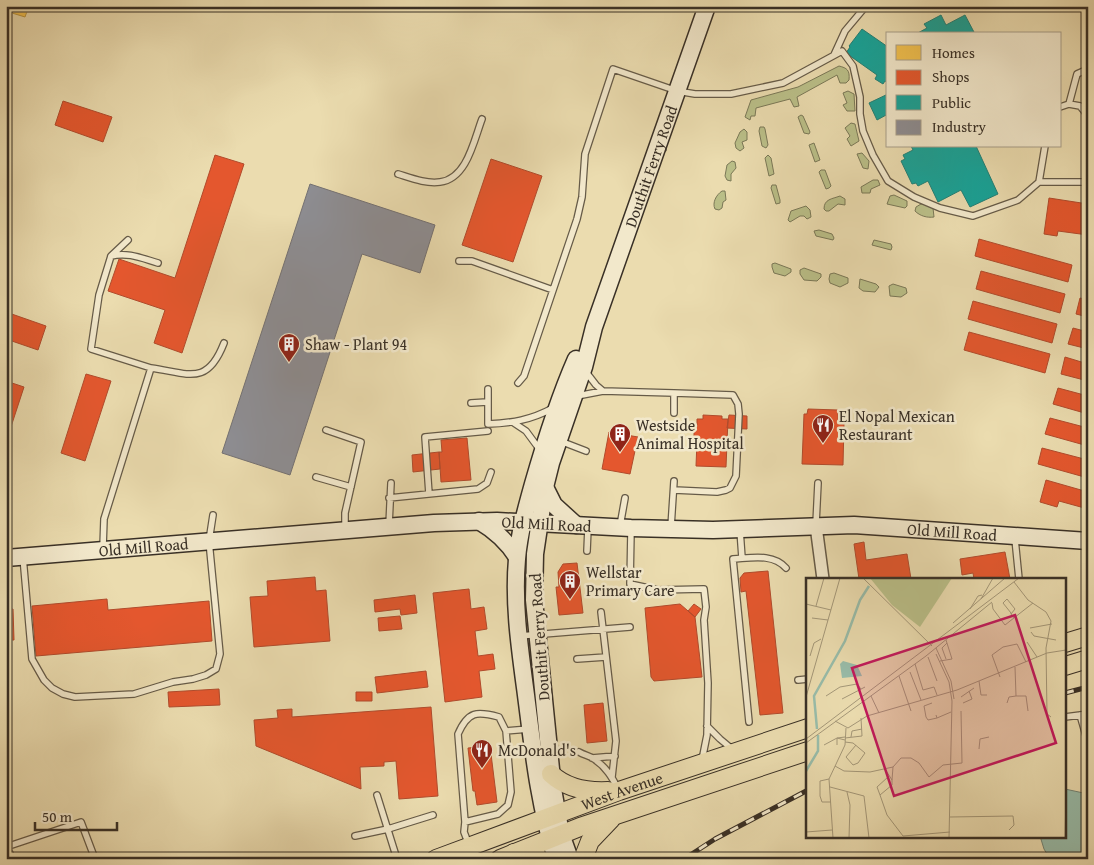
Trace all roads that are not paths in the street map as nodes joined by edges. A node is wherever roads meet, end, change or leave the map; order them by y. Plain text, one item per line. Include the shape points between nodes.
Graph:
1 (707, 6) edge
2 (866, 6) edge
3 (834, 55) junction
4 (1088, 69) edge
5 (677, 91) junction
6 (1069, 104) junction
7 (1062, 106) edge
8 (1088, 116) edge
9 (482, 119) dead end
10 (1045, 148) edge
11 (398, 174) dead end
12 (1039, 182) junction
13 (1088, 182) edge
14 (128, 240) dead end
15 (111, 256) junction
16 (460, 260) dead end
17 (158, 263) dead end
18 (553, 290) junction
19 (594, 327) junction
20 (224, 343) dead end
21 (584, 366) junction
22 (152, 368) junction
23 (518, 383) dead end
24 (488, 389) dead end
25 (603, 390) junction
26 (674, 393) junction
27 (572, 398) junction
28 (488, 402) junction
29 (471, 403) dead end
30 (557, 406) junction
31 (674, 412) dead end
32 (514, 423) junction
33 (488, 424) junction
34 (326, 430) dead end
35 (558, 440) junction
36 (586, 451) dead end
37 (542, 454) junction
38 (491, 472) dead end
39 (316, 477) dead end
40 (674, 481) dead end
41 (391, 483) dead end
42 (818, 483) dead end
43 (351, 486) junction
44 (545, 486) junction
45 (674, 490) junction
46 (429, 494) junction
47 (389, 498) junction
48 (624, 498) dead end
49 (213, 515) dead end
50 (479, 521) junction
51 (531, 523) junction
52 (582, 526) junction
53 (816, 526) junction
54 (389, 527) junction
55 (625, 528) junction
56 (671, 529) junction
57 (740, 530) junction
58 (344, 531) junction
59 (1015, 536) junction
60 (209, 541) junction
61 (1088, 541) edge
62 (103, 550) junction
63 (587, 551) dead end
64 (14, 557) edge
65 (517, 557) junction
66 (742, 558) junction
67 (786, 568) dead end
68 (823, 578) edge
69 (1019, 578) edge
70 (601, 612) dead end
71 (630, 627) dead end
72 (602, 629) junction
73 (537, 634) junction
74 (519, 636) junction
75 (1088, 636) edge
76 (1066, 643) edge
77 (606, 657) junction
78 (577, 659) dead end
79 (1088, 659) edge
80 (1066, 666) edge
81 (806, 679) edge
82 (798, 680) dead end
83 (1088, 714) edge
84 (1080, 715) junction
85 (1066, 717) edge
86 (749, 722) dead end
87 (707, 726) junction
88 (538, 728) junction
89 (806, 729) edge
90 (506, 731) junction
91 (1088, 743) edge
92 (736, 751) junction
93 (579, 752) dead end
94 (806, 752) edge
95 (615, 756) junction
96 (592, 758) junction
97 (702, 762) junction
98 (551, 774) junction
99 (616, 784) junction
100 (377, 795) dead end
101 (433, 814) dead end
102 (616, 815) junction
103 (551, 816) junction
104 (465, 822) junction
105 (388, 829) junction
106 (355, 836) dead end
107 (556, 836) junction
108 (7, 846) edge
109 (470, 846) junction
110 (507, 856) edge
111 (12, 859) edge
112 (95, 859) edge
113 (397, 859) edge
114 (436, 859) edge
115 (540, 859) edge
116 (556, 859) edge
117 (570, 859) edge
118 (583, 859) edge

1 - 5 street, Douthit Ferry Road
2 - 3 lane via 845,31
3 - 5 lane via 783,83 732,94
3 - 12 lane via 842,50 853,66 863,131 888,181 940,208 973,216 1018,200
4 - 6 lane via 1077,74
5 - 18 lane via 613,69 585,154 577,219
5 - 19 street, Douthit Ferry Road
6 - 7 lane
6 - 8 lane via 1080,106
9 - 11 lane via 466,163 455,177 430,182
10 - 12 lane
12 - 13 lane
14 - 15 lane
15 - 17 lane via 132,254
15 - 22 lane via 99,294 91,348
16 - 18 lane via 472,261
18 - 23 lane via 524,376
19 - 21 street, Douthit Ferry Road
19 - 30 street, Douthit Ferry Road via 576,357
20 - 22 lane via 218,358 198,374
21 - 25 lane via 590,378
21 - 27 street, Douthit Ferry Road
22 - 62 lane via 104,519
24 - 28 lane
25 - 26 lane
25 - 27 lane
26 - 31 lane
26 - 45 lane via 733,394 739,414 736,476 730,488 717,492
27 - 35 street, Douthit Ferry Road
28 - 29 lane
28 - 33 lane
30 - 32 lane
30 - 37 street, Douthit Ferry Road
32 - 33 lane
32 - 37 lane via 532,438
33 - 46 lane via 489,435 425,437
34 - 43 lane via 361,442
35 - 36 lane
35 - 44 street, Douthit Ferry Road
37 - 51 street, Douthit Ferry Road
38 - 46 lane via 487,483 478,489
39 - 43 lane
40 - 45 lane
41 - 47 lane
42 - 53 lane
43 - 58 lane
44 - 51 street, Douthit Ferry Road
44 - 52 street via 554,505
45 - 56 lane
46 - 47 lane
47 - 54 lane
48 - 55 lane
49 - 60 lane
50 - 51 street, Old Mill Road
50 - 54 street, Old Mill Road
50 - 65 street via 505,540
51 - 52 street, Old Mill Road
51 - 65 street, Douthit Ferry Road
51 - 73 street, Douthit Ferry Road
52 - 55 street, Old Mill Road
52 - 63 lane
53 - 57 street, Old Mill Road
53 - 59 street, Old Mill Road via 882,526
53 - 68 street
54 - 58 street, Old Mill Road
55 - 56 street, Old Mill Road
55 - 87 lane via 630,584 658,590 704,589
56 - 57 street, Old Mill Road
57 - 66 lane
58 - 60 street, Old Mill Road
59 - 61 street, Old Mill Road
59 - 69 lane
60 - 62 street, Old Mill Road
60 - 64 lane via 220,654 216,669 206,676 134,694 75,697 58,691 44,680 32,659
62 - 64 street, Old Mill Road
65 - 74 street, Douthit Ferry Road
66 - 67 lane via 771,558
66 - 86 lane via 733,559
70 - 72 lane
71 - 72 lane
72 - 73 lane
72 - 77 lane
73 - 74 lane
73 - 88 street, Douthit Ferry Road
74 - 88 street, Douthit Ferry Road
75 - 76 main road
77 - 78 lane
77 - 95 lane
79 - 80 main road
81 - 82 lane
83 - 84 lane
84 - 85 lane
84 - 91 lane
87 - 92 lane
87 - 97 lane
88 - 90 lane
88 - 98 street, Douthit Ferry Road
88 - 103 street, Douthit Ferry Road
89 - 92 main road, West Avenue
90 - 104 lane via 511,792 508,805 498,814
90 - 104 lane via 499,717 486,713 474,714 461,727 458,734
92 - 97 main road, West Avenue
93 - 96 lane
94 - 102 main road, West Avenue
95 - 96 lane
95 - 99 lane
96 - 99 lane via 604,767
97 - 99 main road, West Avenue
98 - 99 main road via 581,789 597,792
98 - 103 street, Douthit Ferry Road
99 - 103 main road, West Avenue
100 - 105 lane
101 - 105 lane
102 - 107 main road, West Avenue
102 - 118 main road via 586,847
103 - 107 street
103 - 109 main road, West Avenue
104 - 109 lane via 464,832
105 - 106 lane
105 - 113 lane
107 - 110 main road, West Avenue
107 - 116 street
107 - 117 street
108 - 111 lane
108 - 112 lane via 81,822
109 - 114 main road, West Avenue
110 - 115 main road

